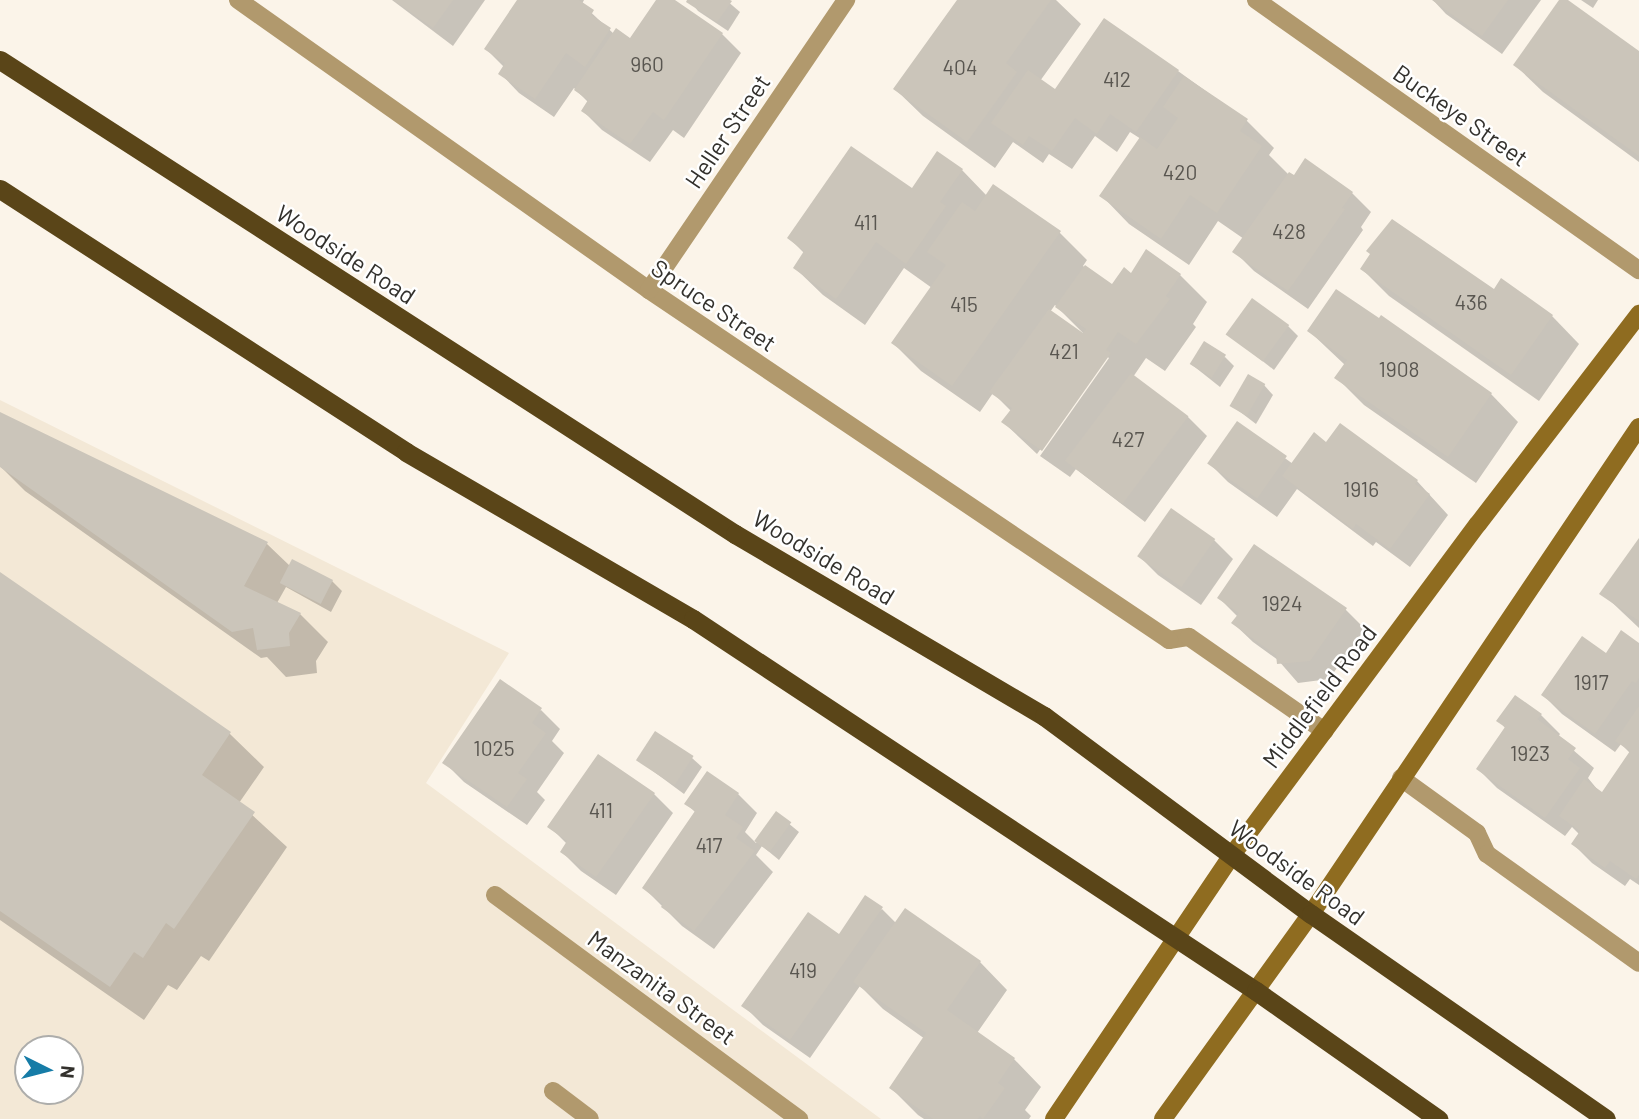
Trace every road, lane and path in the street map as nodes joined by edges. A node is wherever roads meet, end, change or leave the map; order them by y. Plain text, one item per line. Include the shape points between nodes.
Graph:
1 (238, 0) edge
2 (846, 0) edge
3 (1256, 0) edge
4 (0, 60) edge
5 (0, 189) edge
6 (1639, 270) edge
7 (649, 290) junction
8 (1639, 314) edge
9 (1639, 427) edge
10 (1324, 731) junction
11 (1401, 778) junction
12 (1232, 855) junction
13 (495, 895) dead end
14 (1311, 914) junction
15 (1177, 938) junction
16 (1639, 963) edge
17 (1256, 990) junction
18 (552, 1091) dead end
19 (590, 1119) edge
20 (799, 1119) edge
21 (1054, 1119) edge
22 (1163, 1119) edge
23 (1438, 1119) edge
24 (1606, 1119) edge

1 - 7 street, Spruce Street
2 - 7 street, Heller Street
3 - 6 street, Buckeye Street
4 - 12 highway, Woodside Road via 735,534 1044,716
5 - 15 highway via 406,452 693,619
7 - 10 street, Spruce Street via 1169,640 1189,637
8 - 10 main road, Middlefield Road
9 - 11 main road
10 - 12 main road, Middlefield Road
11 - 14 main road
11 - 16 street via 1477,833 1487,854
12 - 14 highway, Woodside Road
12 - 15 main road, Middlefield Road
13 - 20 street, Manzanita Street
14 - 17 main road
14 - 24 highway, Woodside Road
15 - 17 highway
15 - 21 main road, Middlefield Road
17 - 22 main road
17 - 23 highway
18 - 19 street

